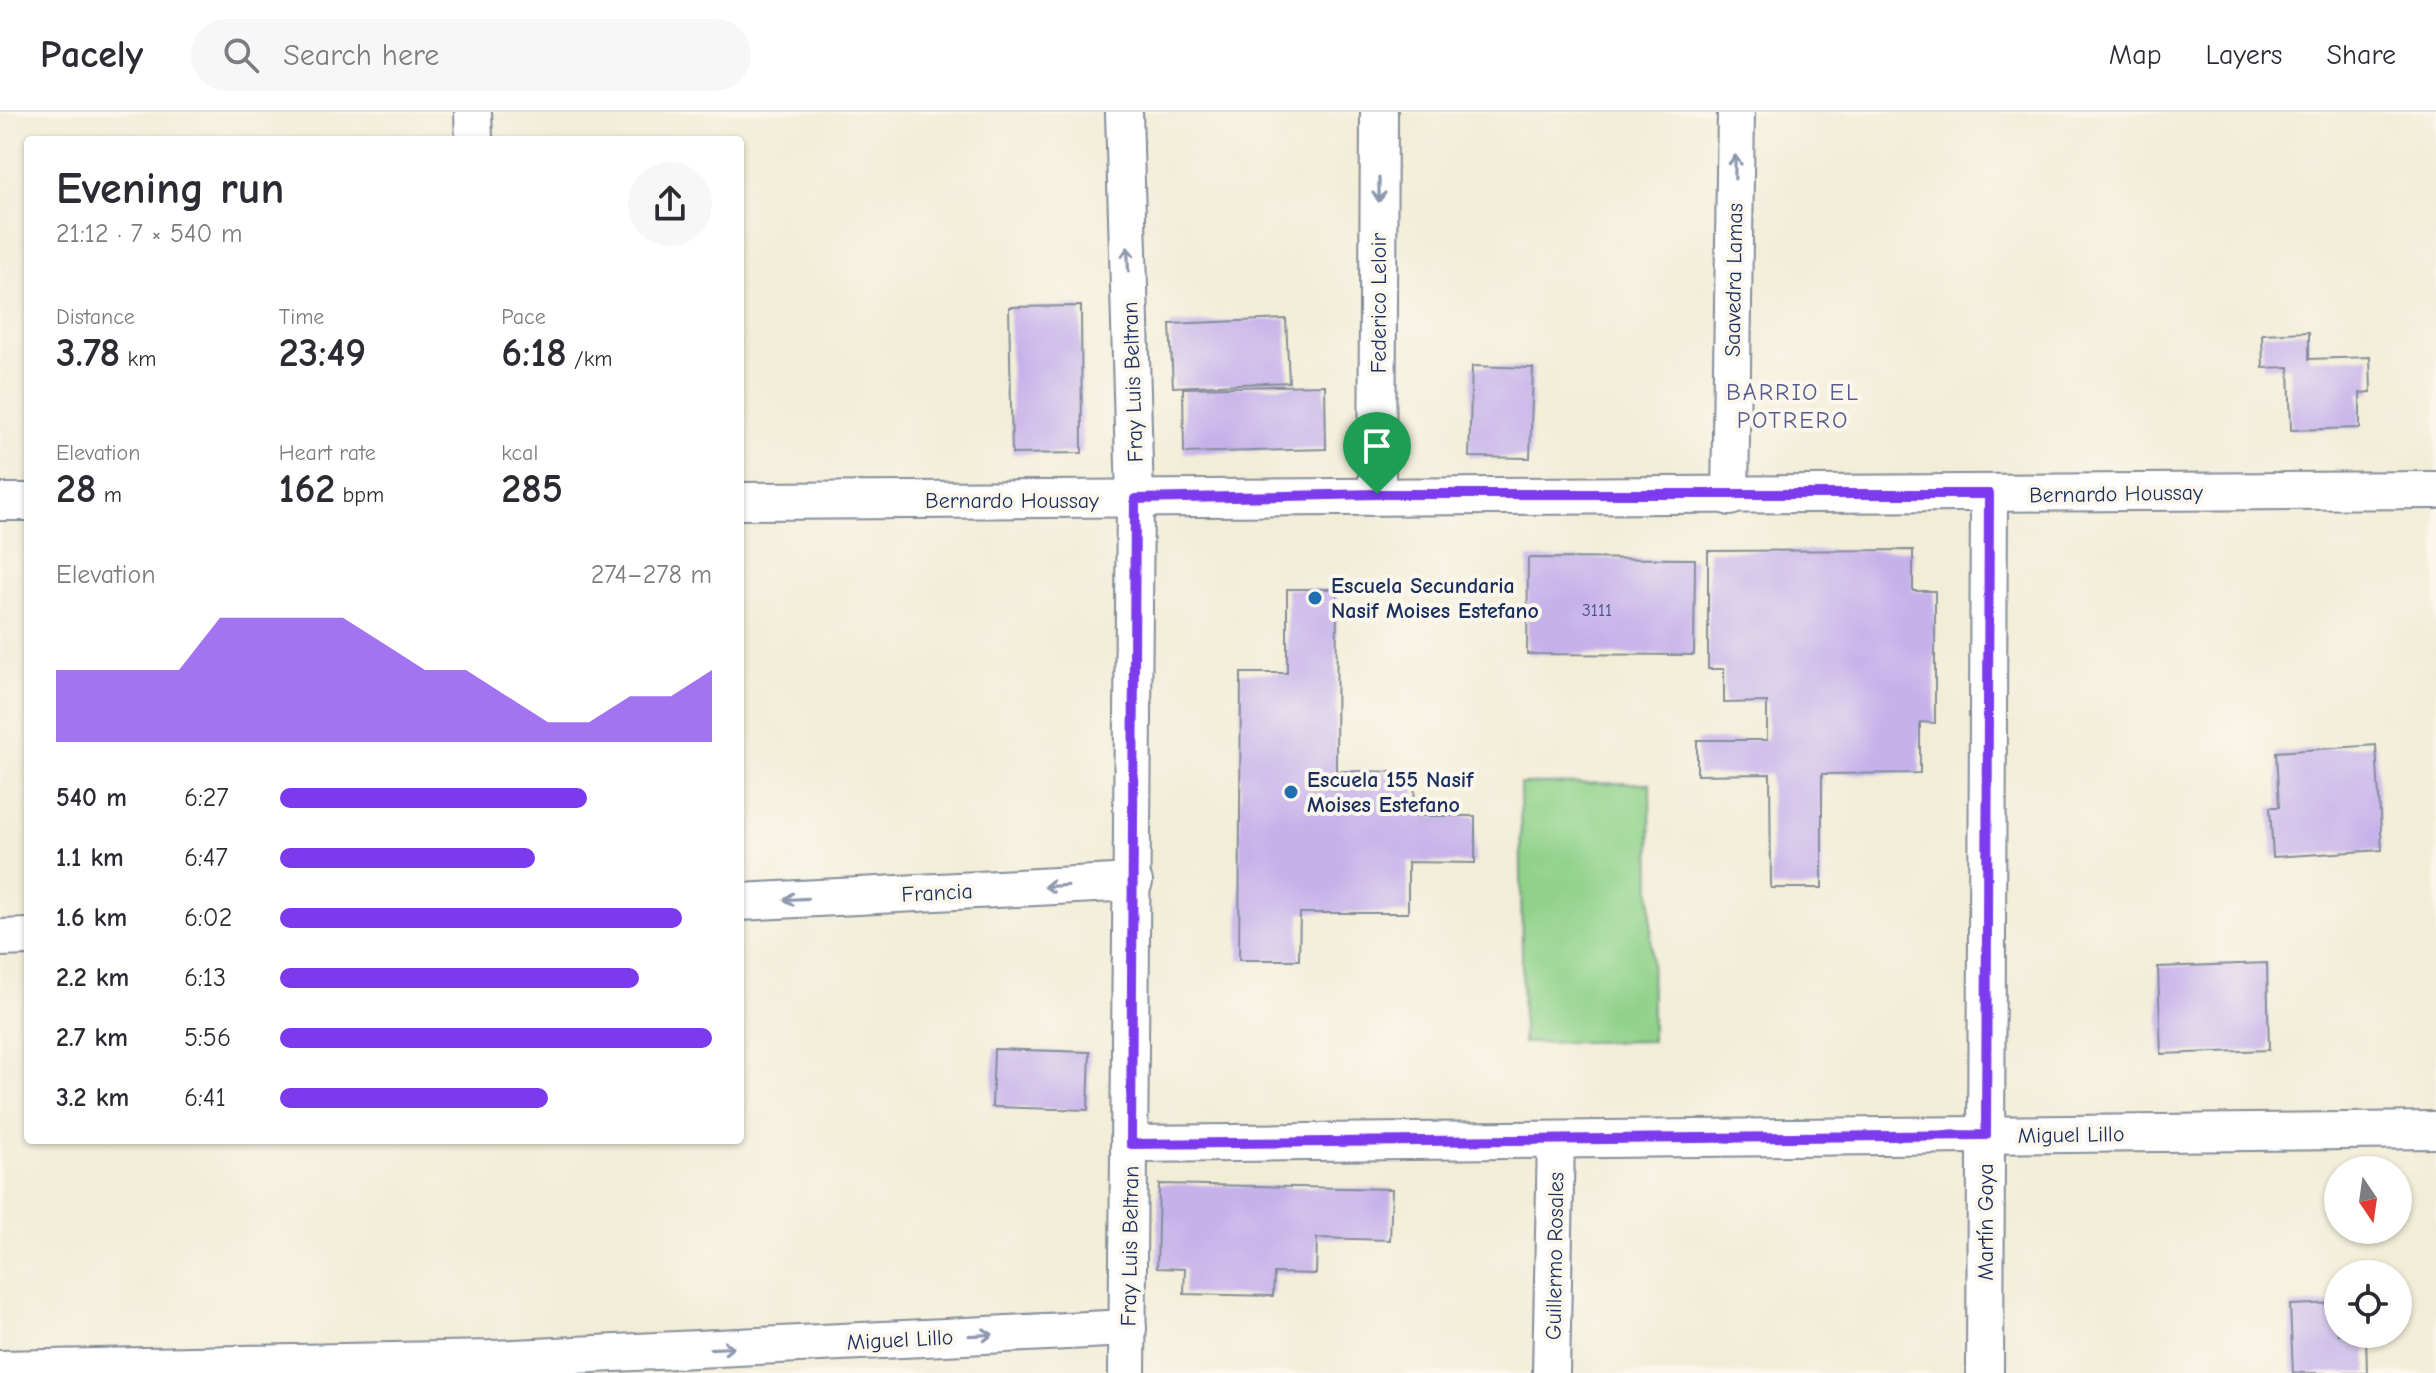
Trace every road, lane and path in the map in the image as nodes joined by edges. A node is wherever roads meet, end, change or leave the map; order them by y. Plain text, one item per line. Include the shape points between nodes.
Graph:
1 (473, 112) edge
2 (1124, 112) edge
3 (1379, 112) edge
4 (1736, 112) edge
5 (474, 136) edge
6 (2436, 490) edge
7 (1377, 494) junction
8 (1989, 494) junction
9 (1730, 497) junction
10 (1135, 499) junction
11 (744, 501) edge
12 (0, 502) edge
13 (24, 502) edge
14 (1134, 882) junction
15 (744, 902) edge
16 (24, 937) edge
17 (0, 938) edge
18 (2436, 1130) edge
19 (1986, 1135) junction
20 (1556, 1140) junction
21 (1131, 1144) junction
22 (1128, 1328) junction
23 (492, 1366) edge
24 (0, 1369) edge
25 (1127, 1373) edge
26 (1551, 1373) edge
27 (1985, 1373) edge

1 - 5 street
10 -> 2 street, Fray Luis Beltran
3 -> 7 street, Federico Leloir
9 -> 4 street, Saavedra Lamas
6 - 8 street, Bernardo Houssay
7 - 9 street, Bernardo Houssay
7 - 10 street, Bernardo Houssay
8 - 9 street, Bernardo Houssay
8 - 19 street, Martín Gaya
10 - 11 street, Bernardo Houssay
10 - 14 street, Fray Luis Beltran
12 - 13 street
14 -> 15 street, Francia
14 - 21 street, Fray Luis Beltran
16 - 17 street
18 - 19 street, Miguel Lillo
19 - 20 street, Miguel Lillo
19 - 27 street, Martín Gaya
20 - 21 street, Miguel Lillo
20 - 26 street, Guillermo Rosales
21 - 22 street, Fray Luis Beltran
23 -> 22 street, Miguel Lillo
22 - 25 street, Fray Luis Beltran
23 - 24 street, Miguel Lillo

